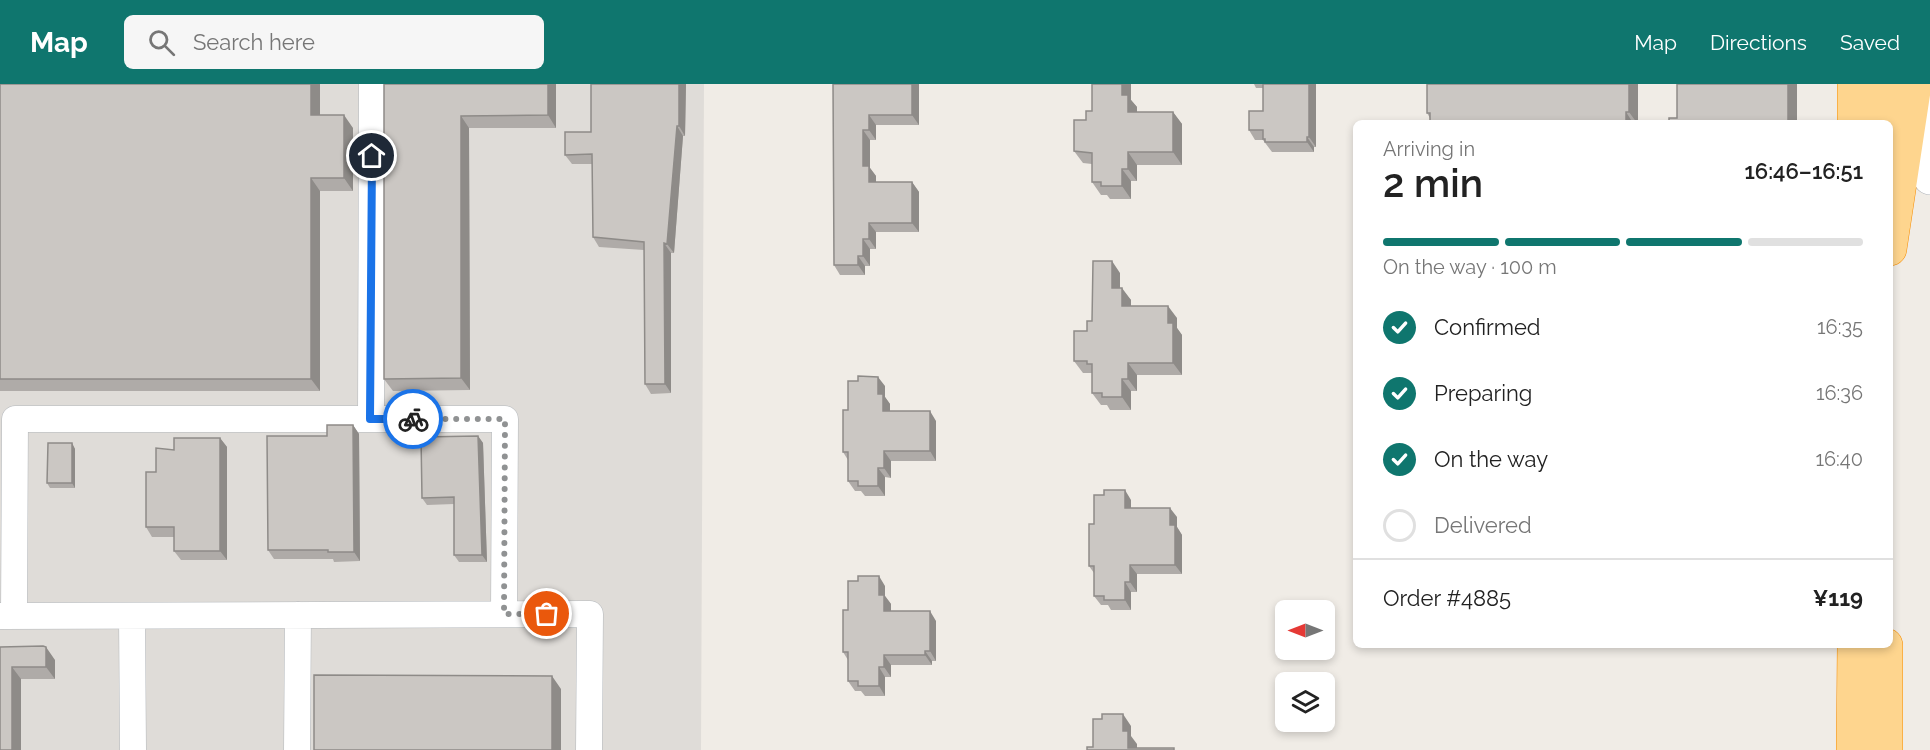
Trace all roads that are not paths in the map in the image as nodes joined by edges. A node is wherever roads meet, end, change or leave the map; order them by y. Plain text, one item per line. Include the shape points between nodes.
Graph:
1 (372, 84) edge
2 (1854, 84) edge
3 (1886, 84) edge
4 (1914, 84) edge
5 (1929, 84) edge
6 (1854, 120) edge
7 (1886, 120) edge
8 (1930, 178) edge
9 (1893, 228) edge
10 (370, 419) junction
11 (504, 614) junction
12 (298, 615) junction
13 (7, 616) edge
14 (132, 616) junction
15 (1854, 648) edge
16 (1886, 648) edge
17 (133, 750) edge
18 (297, 750) edge
19 (589, 750) edge
20 (1854, 750) edge
21 (1886, 750) edge

1 - 10 street
2 - 6 highway
3 - 7 highway
4 - 9 highway
5 - 8 main road
10 - 11 street via 505,419
10 - 13 street via 15,419
11 - 12 street
11 - 19 street via 590,614
12 - 14 street
12 - 18 street
13 - 14 street
14 - 17 street
15 - 20 highway
16 - 21 highway

